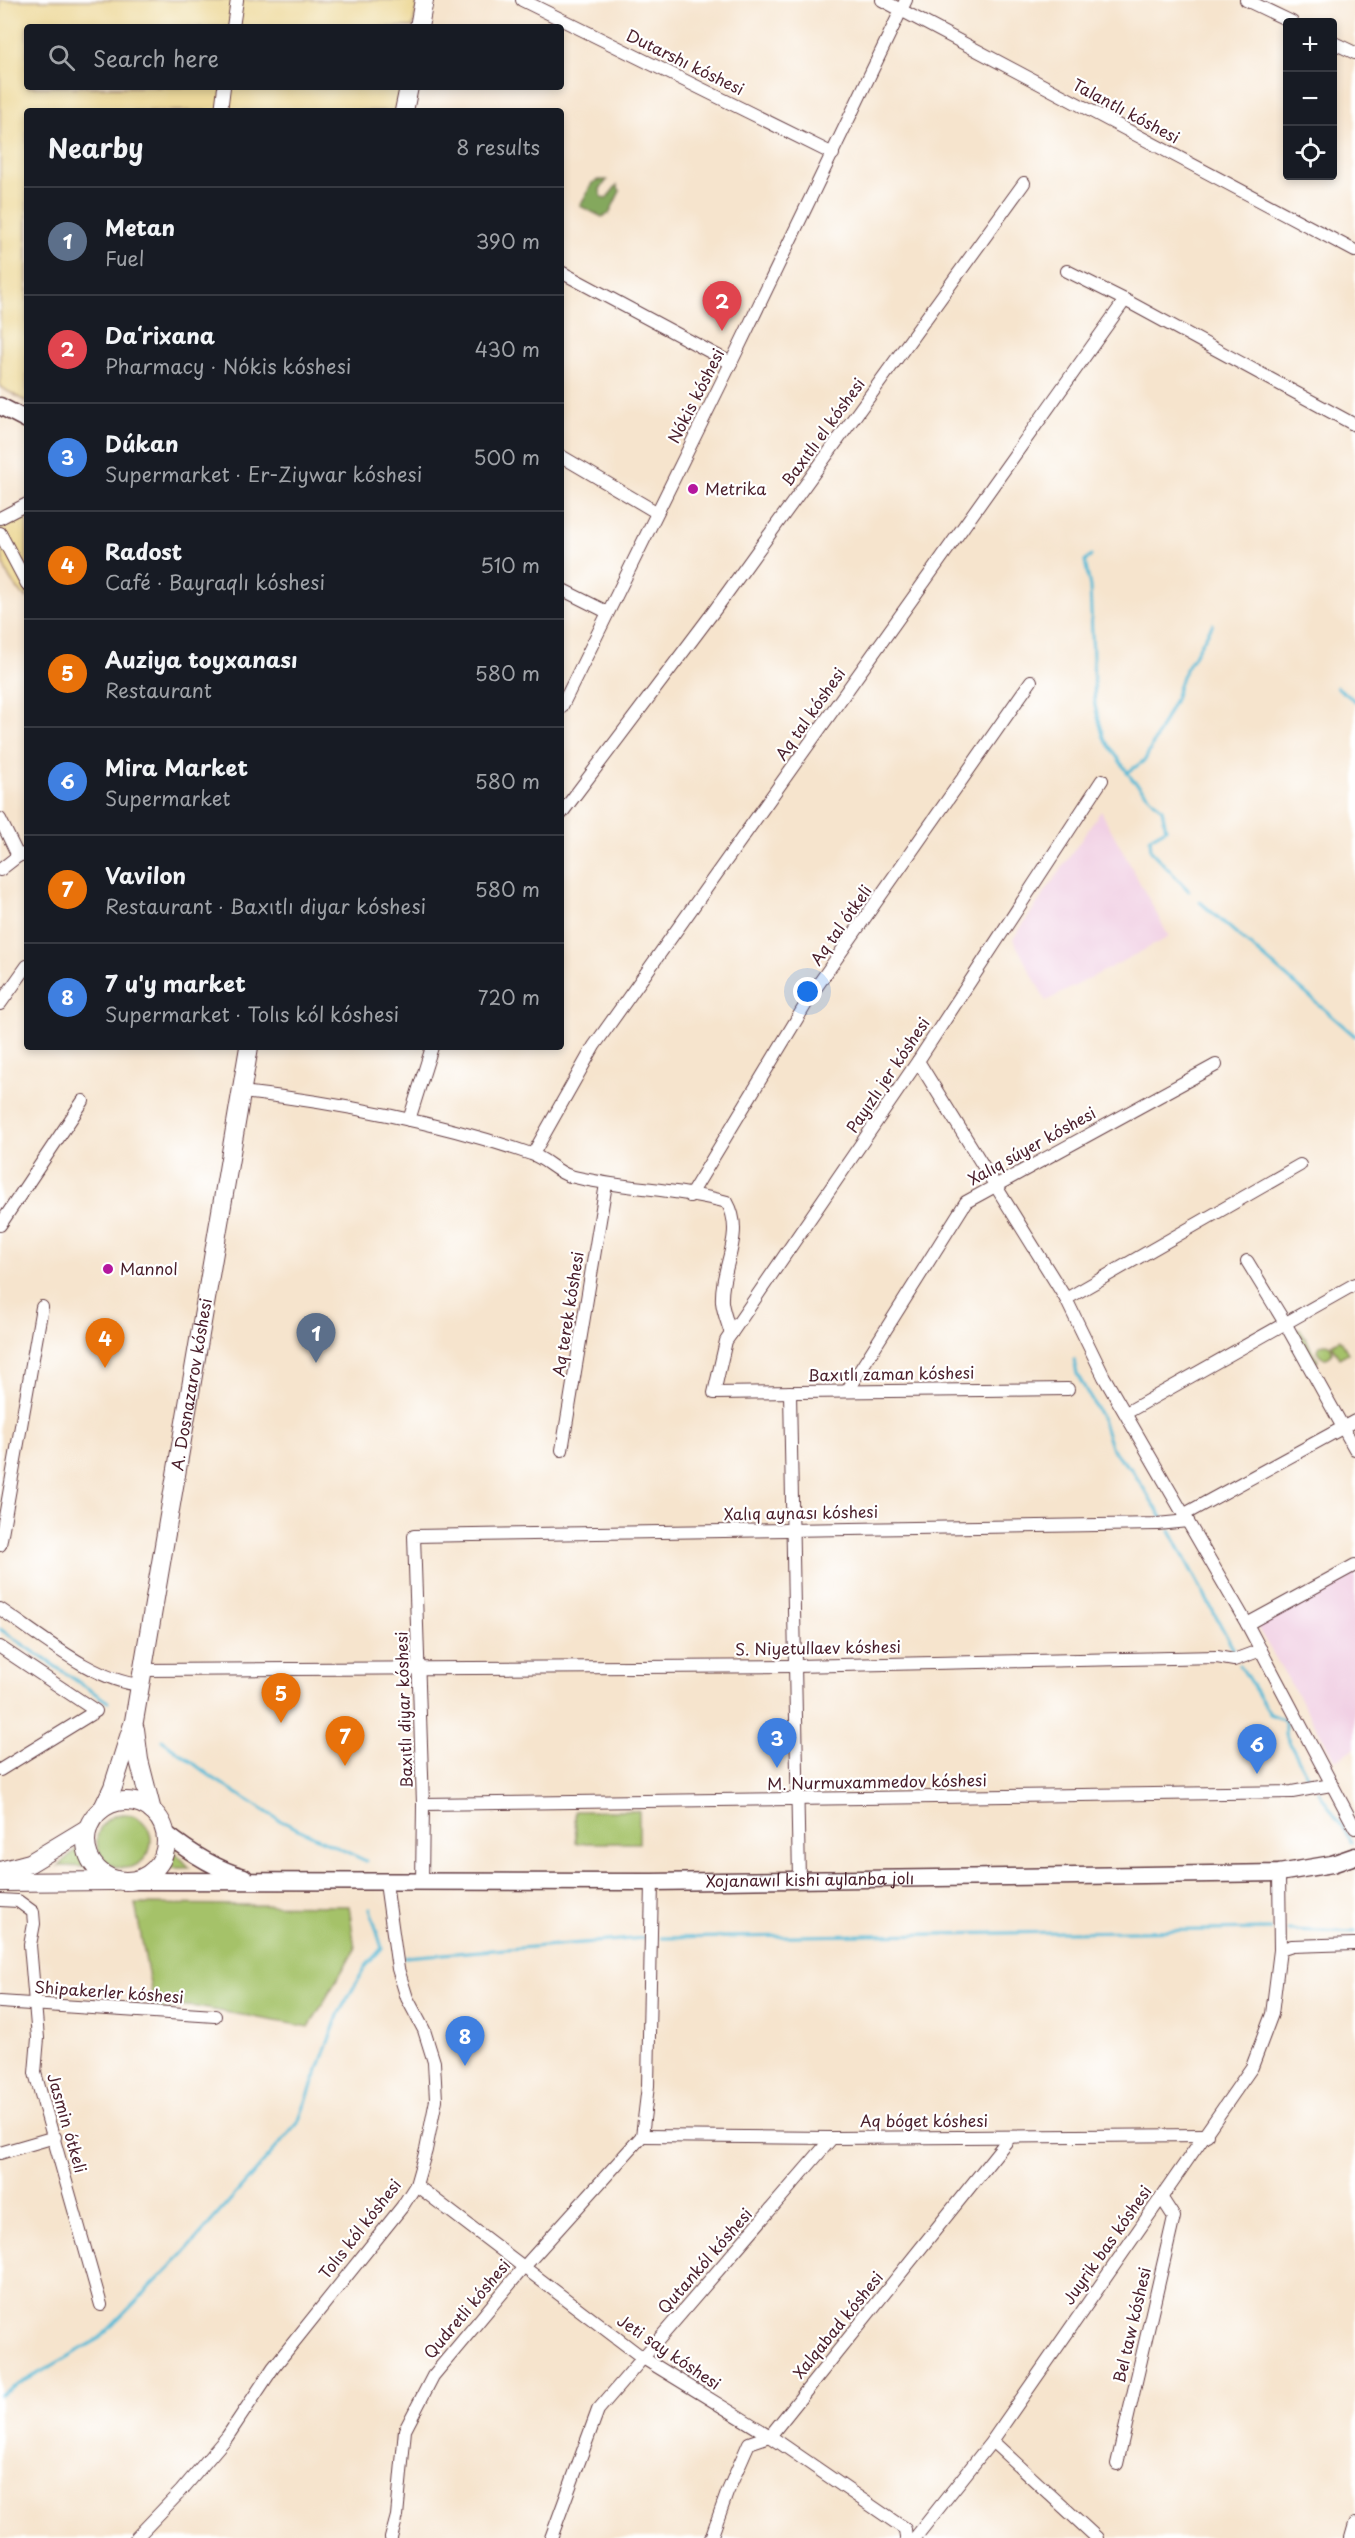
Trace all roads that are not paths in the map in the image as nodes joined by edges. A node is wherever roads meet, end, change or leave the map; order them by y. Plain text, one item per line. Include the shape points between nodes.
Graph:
1 (237, 0) edge
2 (424, 0) edge
3 (522, 0) edge
4 (882, 0) edge
5 (1246, 0) edge
6 (903, 5) edge
7 (1284, 18) edge
8 (233, 24) edge
9 (420, 24) edge
10 (1337, 44) edge
11 (1355, 53) edge
12 (224, 90) edge
13 (408, 90) edge
14 (221, 108) edge
15 (406, 108) edge
16 (833, 154) junction
17 (1024, 183) dead end
18 (1355, 251) edge
19 (1067, 272) dead end
20 (564, 274) edge
21 (1125, 300) junction
22 (731, 363) junction
23 (0, 406) edge
24 (24, 418) edge
25 (1355, 425) edge
26 (564, 458) edge
27 (24, 506) edge
28 (656, 512) junction
29 (0, 518) edge
30 (0, 534) edge
31 (24, 578) edge
32 (564, 590) edge
33 (607, 612) junction
34 (1031, 681) dead end
35 (564, 702) edge
36 (1102, 780) dead end
37 (564, 810) edge
38 (0, 819) edge
39 (23, 854) edge
40 (0, 870) edge
41 (24, 970) edge
42 (0, 1004) edge
43 (249, 1050) edge
44 (431, 1050) edge
45 (918, 1061) junction
46 (1216, 1065) dead end
47 (242, 1092) junction
48 (83, 1101) dead end
49 (409, 1120) junction
50 (533, 1154) junction
51 (1300, 1165) dead end
52 (606, 1184) junction
53 (994, 1185) junction
54 (690, 1196) junction
55 (0, 1225) edge
56 (1247, 1261) dead end
57 (1355, 1284) edge
58 (1065, 1299) junction
59 (42, 1306) dead end
60 (1285, 1323) junction
61 (731, 1334) junction
62 (1068, 1389) dead end
63 (847, 1391) junction
64 (790, 1392) junction
65 (714, 1394) joint
66 (1126, 1413) junction
67 (1355, 1422) edge
68 (1344, 1428) junction
69 (562, 1449) dead end
70 (1355, 1449) edge
71 (1186, 1517) junction
72 (792, 1529) junction
73 (414, 1536) joint
74 (0, 1545) edge
75 (1355, 1565) edge
76 (0, 1609) edge
77 (1247, 1624) junction
78 (0, 1647) edge
79 (1261, 1650) junction
80 (795, 1665) junction
81 (420, 1670) junction
82 (142, 1677) junction
83 (134, 1721) junction
84 (0, 1770) edge
85 (1331, 1785) junction
86 (797, 1799) junction
87 (423, 1804) junction
88 (104, 1808) junction
89 (152, 1811) junction
90 (88, 1828) junction
91 (1355, 1828) edge
92 (165, 1833) junction
93 (1355, 1856) edge
94 (0, 1871) edge
95 (1279, 1873) junction
96 (799, 1880) junction
97 (128, 1881) junction
98 (0, 1882) edge
99 (262, 1882) junction
100 (652, 1882) junction
101 (386, 1883) junction
102 (422, 1883) junction
103 (0, 1900) edge
104 (1355, 1944) edge
105 (1280, 1950) junction
106 (0, 2002) edge
107 (35, 2004) junction
108 (215, 2016) dead end
109 (1207, 2135) junction
110 (642, 2136) junction
111 (55, 2137) junction
112 (1010, 2137) junction
113 (832, 2138) junction
114 (0, 2153) edge
115 (416, 2185) junction
116 (1161, 2197) junction
117 (524, 2267) junction
118 (101, 2305) dead end
119 (643, 2358) junction
120 (770, 2436) junction
121 (992, 2441) junction
122 (1117, 2464) dead end
123 (1355, 2524) edge
124 (136, 2538) edge
125 (391, 2538) edge
126 (551, 2538) edge
127 (711, 2538) edge
128 (906, 2538) edge
129 (915, 2538) edge
130 (1097, 2538) edge
131 (1351, 2538) edge

1 - 8 street
2 - 9 main road
3 - 16 street, Dutarshı kóshesi
4 - 6 street, Talantlı kóshesi
5 - 7 street
6 - 16 street, Nókis kóshesi
6 - 18 street, Talantlı kóshesi
10 - 11 street
12 - 14 street
13 - 15 main road
16 - 22 street, Nókis kóshesi
17 - 37 street, Baxıtlı el kóshesi via 714,611
19 - 21 street
20 - 22 street
21 - 25 street
21 - 50 street, Aq tal kóshesi via 594,1046
22 - 28 street, Nókis kóshesi
23 - 24 main road
26 - 28 street
27 - 29 street
28 - 33 street, Nókis kóshesi
30 - 31 street
32 - 33 street
33 - 35 street, Nókis kóshesi
34 - 54 street, Aq tal ótkeli via 815,990
36 - 45 street, Payızlı jer kóshesi
38 - 39 street
39 - 40 street
41 - 42 street
43 - 47 main road, A. Dosnazarov kóshesi
44 - 49 street
45 - 53 street
45 - 61 street, Payızlı jer kóshesi
46 - 53 street, Xalıq súyer kóshesi
47 - 49 street
47 - 82 main road, A. Dosnazarov kóshesi
48 - 55 street
49 - 50 street
50 - 52 street via 566,1175
51 - 58 street
52 - 54 street
52 - 69 street, Aq terek kóshesi
53 - 58 street
53 - 63 street, Xalıq súyer kóshesi via 966,1202
54 - 61 street via 727,1202 734,1214 736,1234 726,1265 722,1302
56 - 60 street
57 - 60 street
58 - 66 street
59 - 74 street
60 - 66 street
60 - 68 street
61 - 65 street, Payızlı jer kóshesi
62 - 63 street, Baxıtlı zaman kóshesi
63 - 64 street, Baxıtlı zaman kóshesi
64 - 65 street, Baxıtlı zaman kóshesi
64 - 72 street
66 - 71 street
67 - 68 street, Xalıq aynası kóshesi
68 - 70 street
68 - 71 street, Xalıq aynası kóshesi
71 - 72 street, Xalıq aynası kóshesi via 1157,1524
71 - 77 street
72 - 73 street, Xalıq aynası kóshesi
72 - 80 street
73 - 81 street, Baxıtlı diyar kóshesi
75 - 77 street
76 - 82 street, S. Niyetullaev kóshesi via 89,1668 129,1684
77 - 79 street
78 - 84 street via 96,1712
79 - 80 street, S. Niyetullaev kóshesi via 1234,1660 1217,1657
79 - 85 street
80 - 81 street, S. Niyetullaev kóshesi
80 - 86 street
81 - 82 street, S. Niyetullaev kóshesi
81 - 87 street, Baxıtlı diyar kóshesi
82 - 83 main road, A. Dosnazarov kóshesi
83 - 88 main road
83 - 89 main road via 142,1777
85 - 86 street, M. Nurmuxammedov kóshesi via 1292,1792
85 - 91 street
86 - 87 street, M. Nurmuxammedov kóshesi
86 - 96 street
87 - 102 street, Baxıtlı diyar kóshesi
88 - 89 main road via 128,1801
88 - 90 main road
89 - 92 main road
90 - 94 main road via 30,1863
90 - 97 main road via 86,1840 93,1863 112,1879
92 - 97 main road via 162,1858 155,1869
92 - 99 main road, Xojanawıl kishi aylanba jolı via 212,1864
93 - 95 main road, Xojanawıl kishi aylanba jolı
95 - 96 main road, Xojanawıl kishi aylanba jolı
95 - 105 street, Juyrik bas kóshesi
96 - 100 main road, Xojanawıl kishi aylanba jolı
97 - 98 main road, Xojanawıl kishi aylanba jolı
97 - 99 main road, Xojanawıl kishi aylanba jolı
99 - 101 main road, Xojanawıl kishi aylanba jolı
100 - 102 main road, Xojanawıl kishi aylanba jolı
100 - 110 street via 648,2086
101 - 102 main road, Xojanawıl kishi aylanba jolı
101 - 115 street, Tolıs kól kóshesi via 398,1969 434,2062 436,2100
103 - 107 street, Jasmin ótkeli via 18,1901 33,1912 30,1945
104 - 105 street
105 - 109 street, Juyrik bas kóshesi via 1272,2014 1252,2067
106 - 107 street, Shipakerler kóshesi
107 - 108 street, Shipakerler kóshesi
107 - 111 street, Jasmin ótkeli via 35,2073
109 - 112 street, Aq bóget kóshesi
109 - 116 street, Juyrik bas kóshesi
110 - 113 street, Aq bóget kóshesi
110 - 117 street, Qudretli kóshesi
111 - 114 street
111 - 118 street, Jasmin ótkeli
112 - 113 street, Aq bóget kóshesi
112 - 120 street, Xalqabad kóshesi
113 - 119 street, Qutankól kóshesi
115 - 117 street, Jeti say kóshesi
115 - 124 street, Tolıs kól kóshesi via 279,2360 227,2437
116 - 121 street, Juyrik bas kóshesi
116 - 122 street, Bel taw kóshesi via 1174,2217
117 - 119 street, Jeti say kóshesi
117 - 125 street, Qudretli kóshesi via 433,2376 405,2430 397,2516
119 - 120 street, Jeti say kóshesi
119 - 126 street, Qutankól kóshesi via 598,2410
120 - 127 street, Xalqabad kóshesi via 749,2443
120 - 128 street, Jeti say kóshesi via 906,2529
121 - 129 street, Juyrik bas kóshesi
121 - 130 street
123 - 131 street

